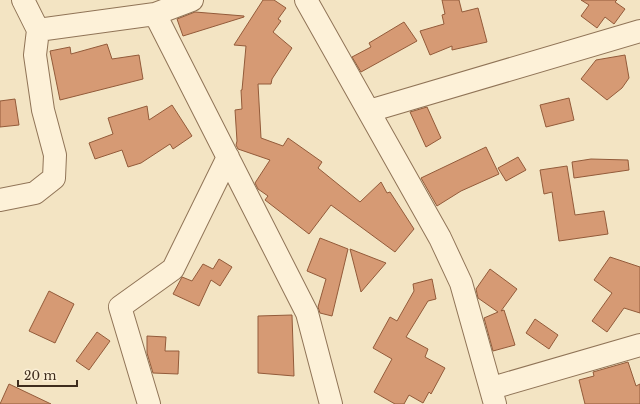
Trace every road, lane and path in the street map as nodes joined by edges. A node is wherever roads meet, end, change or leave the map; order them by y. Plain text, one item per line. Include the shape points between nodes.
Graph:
1 (23, 0) edge
2 (192, 0) edge
3 (306, 0) edge
4 (155, 14) junction
5 (38, 30) junction
6 (640, 31) edge
7 (369, 111) junction
8 (228, 157) junction
9 (0, 200) edge
10 (640, 345) edge
11 (494, 396) edge
12 (149, 404) edge
13 (331, 404) edge

1 - 5 street
2 - 4 street
3 - 7 street
4 - 5 street
4 - 8 street
5 - 9 street via 34,55 42,110 54,155 54,178 35,193
6 - 7 street
7 - 11 street via 440,238 461,283
8 - 12 street via 173,269 120,307
8 - 13 street via 307,313
10 - 11 street

